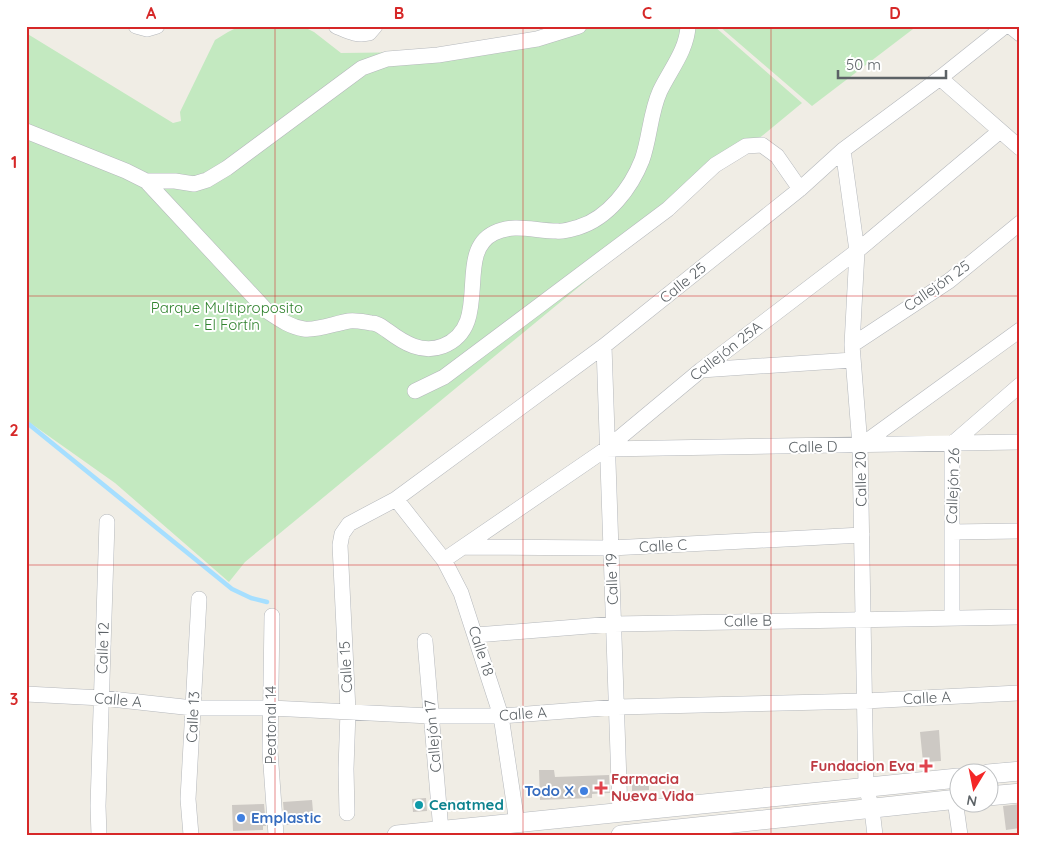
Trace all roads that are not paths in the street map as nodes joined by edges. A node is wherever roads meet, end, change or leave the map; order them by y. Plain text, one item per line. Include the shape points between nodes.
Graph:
1 (136, 26) edge
2 (157, 26) edge
3 (336, 26) edge
4 (375, 26) edge
5 (578, 26) edge
6 (688, 26) edge
7 (1005, 26) edge
8 (1010, 26) edge
9 (1020, 34) edge
10 (940, 78) junction
11 (26, 131) edge
12 (1000, 131) junction
13 (1020, 148) edge
14 (843, 150) junction
15 (146, 181) junction
16 (800, 189) junction
17 (1020, 223) edge
18 (857, 251) junction
19 (1020, 330) edge
20 (852, 345) junction
21 (604, 346) junction
22 (853, 360) junction
23 (701, 370) junction
24 (1020, 385) edge
25 (415, 391) dead end
26 (1020, 442) edge
27 (952, 444) junction
28 (860, 446) junction
29 (606, 449) junction
30 (396, 499) junction
31 (108, 522) dead end
32 (349, 524) joint
33 (1020, 531) edge
34 (952, 532) junction
35 (862, 535) junction
36 (464, 547) junction
37 (611, 548) junction
38 (444, 560) junction
39 (199, 599) dead end
40 (272, 616) dead end
41 (1020, 617) edge
42 (863, 618) junction
43 (952, 618) junction
44 (614, 624) junction
45 (476, 635) junction
46 (425, 641) dead end
47 (1020, 693) edge
48 (26, 694) edge
49 (102, 698) junction
50 (865, 700) junction
51 (617, 707) junction
52 (193, 708) junction
53 (270, 708) junction
54 (348, 711) junction
55 (430, 716) junction
56 (501, 716) junction
57 (1020, 771) edge
58 (998, 773) edge
59 (948, 779) edge
60 (948, 780) edge
61 (866, 786) junction
62 (1020, 793) edge
63 (998, 795) edge
64 (770, 796) junction
65 (948, 801) edge
66 (911, 804) junction
67 (620, 812) junction
68 (347, 813) dead end
69 (873, 813) junction
70 (958, 814) edge
71 (752, 822) junction
72 (517, 823) junction
73 (441, 831) junction
74 (99, 835) edge
75 (190, 835) edge
76 (276, 835) edge
77 (397, 835) edge
78 (622, 835) edge
79 (875, 835) edge
80 (960, 835) edge

1 - 2 street via 147,29
3 - 4 street via 362,35 369,34
5 - 15 street via 537,39 438,55 387,59 362,68 207,180 194,184
6 - 15 street via 688,40 659,92 642,160 630,184 607,212 581,226 559,232 512,228 492,234 478,247 470,318 460,335 443,346 426,349 405,344 376,323 352,320 306,329 290,325 267,311
7 - 10 street, Calle 25
8 - 9 street
10 - 12 street
10 - 14 street, Calle 25
11 - 15 street
12 - 13 street
12 - 18 street, Callejón 25A
14 - 16 street, Calle 25
14 - 18 street, Calle 20
16 - 21 street, Calle 25
16 - 25 street via 777,156 762,146 746,146 716,165 668,209 444,377
17 - 20 street, Callejón 25 via 949,281
18 - 20 street, Calle 20
18 - 23 street, Callejón 25A
19 - 28 street
20 - 22 street, Calle 20
21 - 29 street, Calle 19
21 - 30 street, Calle 25
22 - 23 street
22 - 28 street, Calle 20
23 - 29 street, Callejón 25A
24 - 27 street, Callejón 26
26 - 27 street, Calle D
27 - 28 street, Calle D
27 - 34 street, Callejón 26
28 - 29 street, Calle D
28 - 35 street, Calle 20
29 - 36 street, Callejón 25A
29 - 37 street, Calle 19
30 - 32 street, Calle 25
30 - 38 street, Calle 18
31 - 49 street, Calle 12
32 - 54 street, Calle 15 via 340,545
33 - 34 street
34 - 43 street, Callejón 26
35 - 37 street, Calle C
35 - 42 street, Calle 20
36 - 37 street, Calle C
36 - 38 street, Callejón 25A
37 - 44 street, Calle 19
38 - 45 street, Calle 18 via 461,593
39 - 52 street, Calle 13
40 - 53 street, Peatonal 14
41 - 43 street, Calle B
42 - 43 street, Calle B
42 - 44 street, Calle B
42 - 50 street, Calle 20
44 - 45 street, Calle B
44 - 51 street, Calle 19
45 - 56 street, Calle 18
46 - 55 street, Callejón 17
47 - 50 street, Calle A
48 - 49 street, Calle A
49 - 52 street, Calle A
49 - 74 street, Calle 12
50 - 51 street, Calle A
50 - 61 street, Calle 20
51 - 56 street, Calle A
51 - 67 street, Calle 19
52 - 53 street, Calle A
52 - 75 street, Calle 13 via 188,799
53 - 54 street, Calle A
53 - 76 street, Peatonal 14
54 - 55 street, Calle A
54 - 68 street, Calle 15
55 - 56 street, Calle A
55 - 73 street, Callejón 17
56 - 72 street, Calle 18
57 - 58 street
59 - 61 street
60 - 66 street via 910,791
61 - 64 street
61 - 69 street, Calle 20
62 - 63 street
64 - 67 street
64 - 71 street via 770,810 756,815
65 - 66 street
66 - 69 street
67 - 72 street
69 - 71 street
69 - 79 street, Calle 20
70 - 80 street
71 - 78 street
72 - 73 street
73 - 77 street

